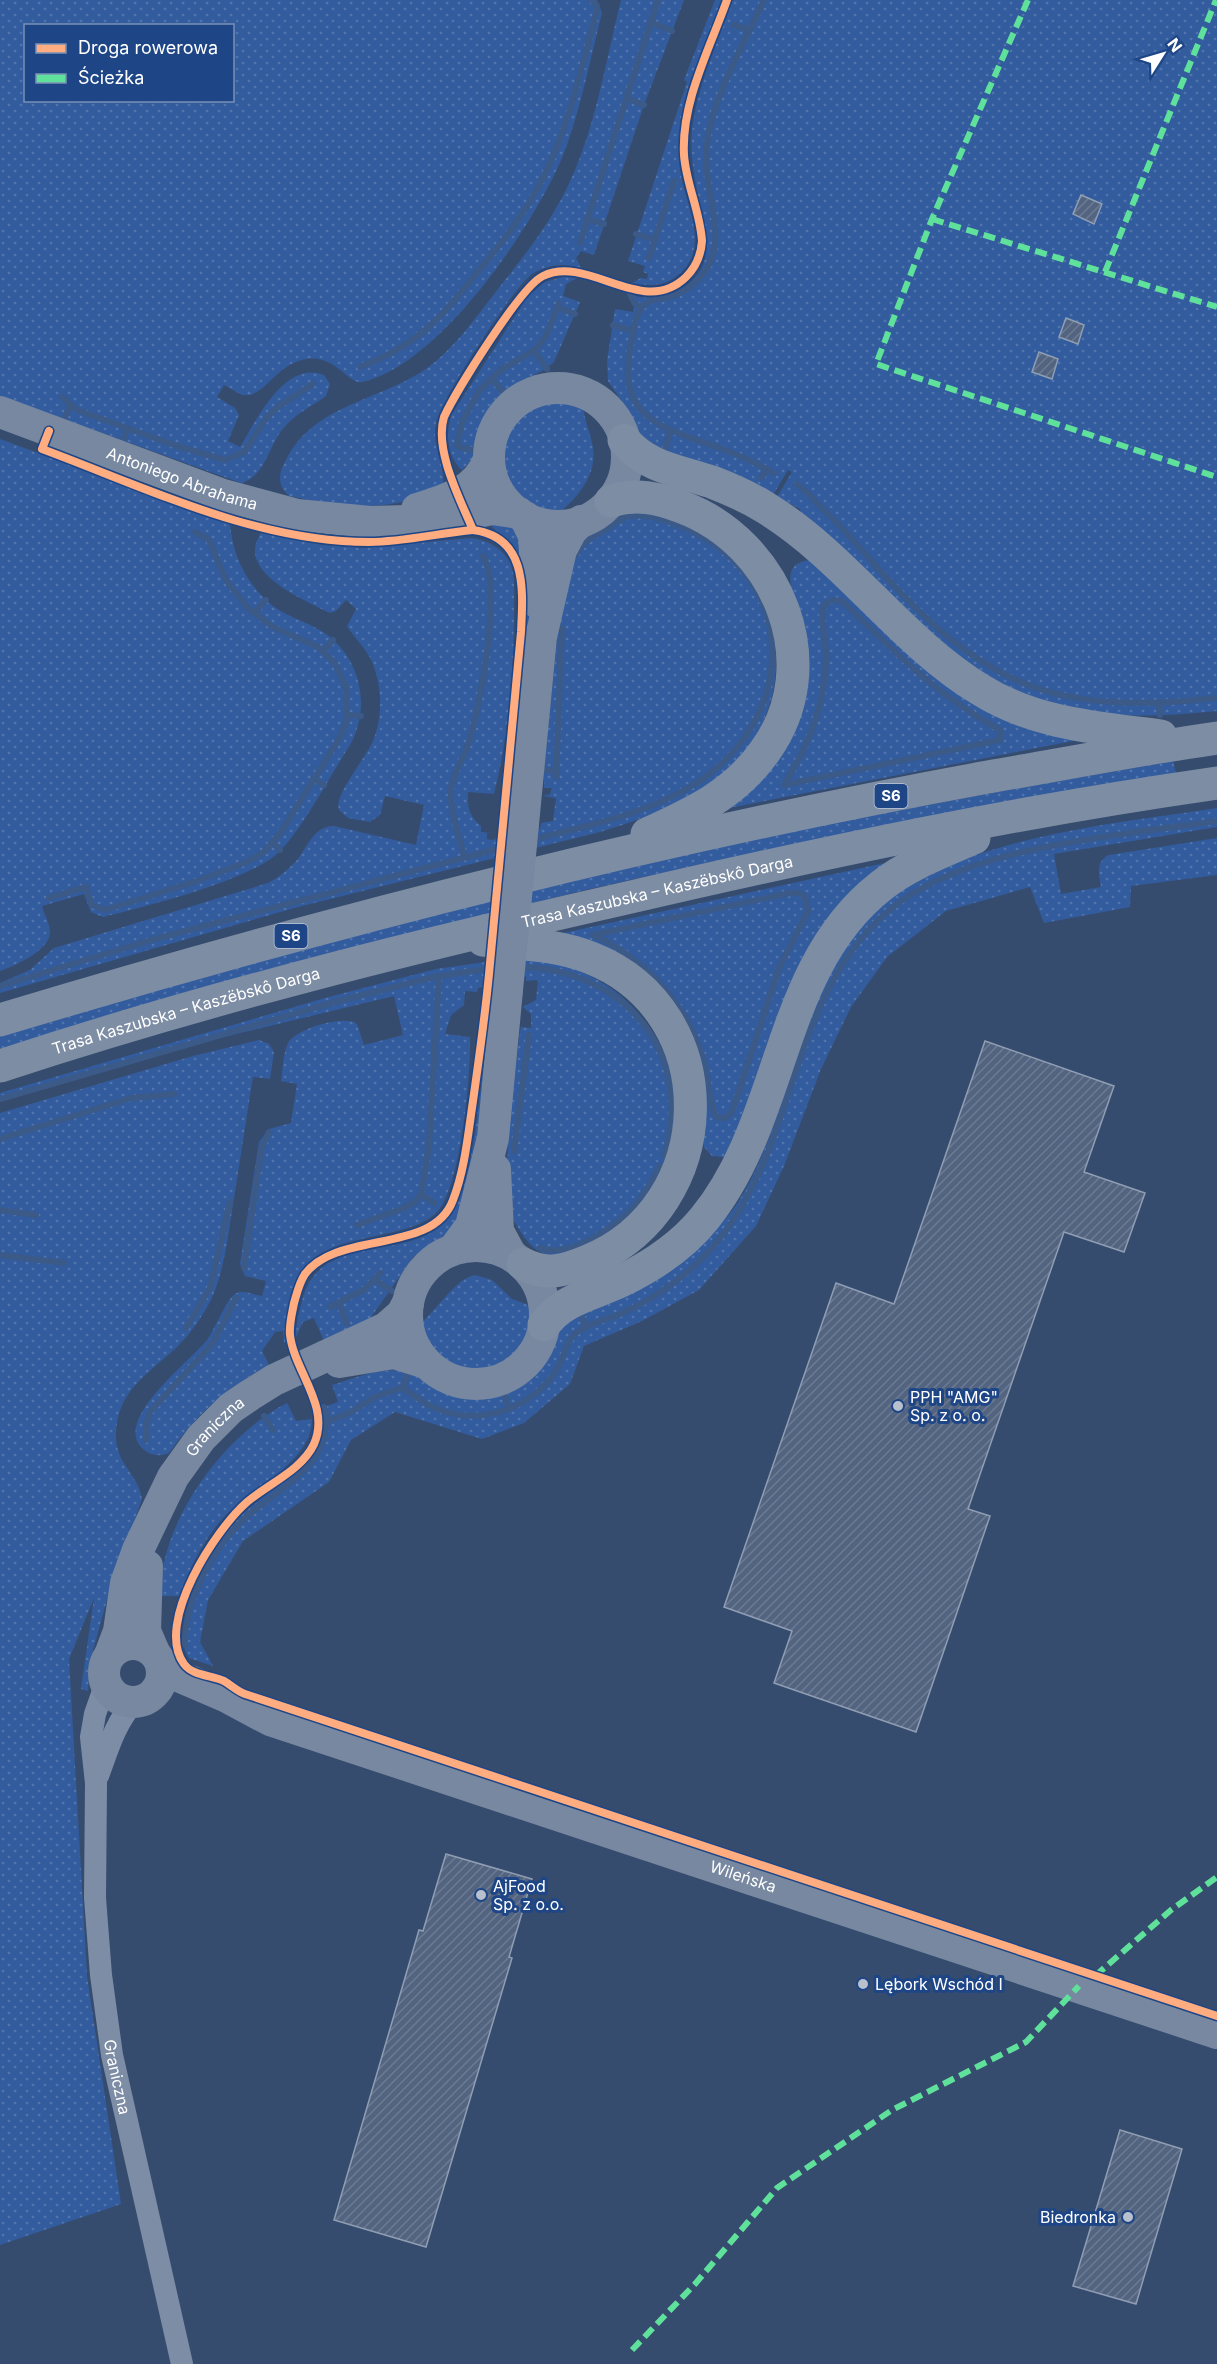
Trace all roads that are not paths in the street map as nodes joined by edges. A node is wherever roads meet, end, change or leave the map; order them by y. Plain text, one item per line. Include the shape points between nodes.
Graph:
1 (0, 412) edge
2 (624, 440) junction
3 (489, 459) junction
4 (611, 501) junction
5 (522, 515) junction
6 (581, 521) junction
7 (370, 522) junction
8 (541, 637) junction
9 (1208, 739) edge
10 (1217, 783) edge
11 (1026, 816) junction
12 (586, 862) junction
13 (457, 938) junction
14 (0, 1020) edge
15 (0, 1066) edge
16 (493, 1138) junction
17 (455, 1248) junction
18 (517, 1259) junction
19 (408, 1303) junction
20 (544, 1325) junction
21 (426, 1363) junction
22 (308, 1366) junction
23 (154, 1518) junction
24 (108, 1669) junction
25 (151, 1679) junction
26 (96, 1783) junction
27 (1217, 2033) edge
28 (182, 2364) edge

1 - 7 main road, Antoniego Abrahama via 244,502 317,519
2 - 3 main road via 616,420 596,399 569,388 548,388 527,395 505,412 491,437
2 - 4 main road via 627,461
2 - 9 highway via 649,462 741,495 801,532 933,655 981,691 1068,724
3 - 5 main road via 499,493
3 - 7 main road, Antoniego Abrahama via 481,476 468,489 438,503
4 - 6 main road
4 - 12 highway via 638,496 670,503 699,514 748,549 781,600 790,627 792,666 780,724 747,774 702,809
5 - 6 main road via 545,525
5 - 7 main road, Antoniego Abrahama via 492,509 444,520
5 - 8 main road via 534,536
6 - 8 main road via 561,550
8 - 16 main road, bridge
9 - 12 highway, S6 via 907,792
10 - 11 highway, Trasa Kaszubska – Kaszëbskô Darga
11 - 13 highway, Trasa Kaszubska – Kaszëbskô Darga via 765,866
11 - 20 highway via 908,868 858,906 824,951 807,984 757,1129 720,1199 703,1221 664,1257 620,1282 562,1306
12 - 14 highway, S6 via 321,927
13 - 15 highway, Trasa Kaszubska – Kaszëbskô Darga
13 - 18 highway via 566,950 616,970 661,1012 676,1038 691,1095 685,1154 676,1180 647,1220 615,1247 572,1268 547,1272
16 - 17 main road via 471,1226
16 - 18 main road via 498,1231
17 - 18 main road via 482,1246
17 - 19 main road via 422,1271
18 - 20 main road via 540,1288
19 - 21 main road via 411,1338
19 - 22 main road, Graniczna via 386,1328
20 - 21 main road via 529,1359 506,1377 464,1383
21 - 22 main road, Graniczna via 394,1353
22 - 23 main road, Graniczna via 258,1389 210,1428 173,1477
23 - 24 main road, Graniczna via 126,1583
23 - 25 main road, Graniczna via 144,1608
24 - 25 main road via 117,1697
24 - 25 main road via 126,1644 146,1646
24 - 26 street, Graniczna via 92,1724
25 - 26 street, Graniczna via 122,1716
25 - 27 main road, Wileńska via 225,1696 270,1720
26 - 28 street, Graniczna via 95,1898 112,2055

